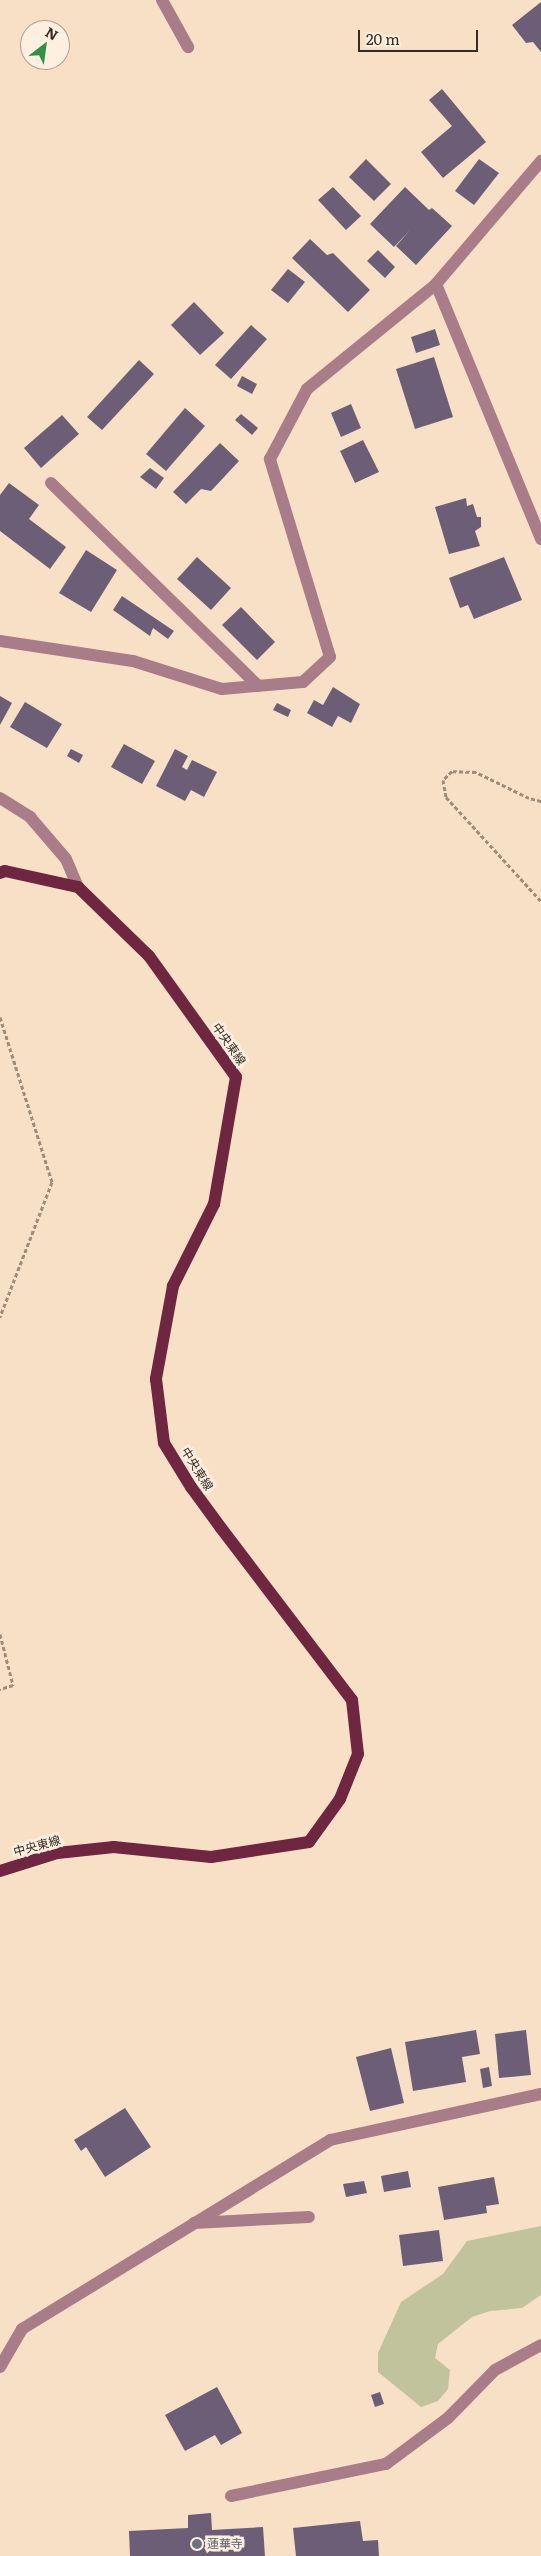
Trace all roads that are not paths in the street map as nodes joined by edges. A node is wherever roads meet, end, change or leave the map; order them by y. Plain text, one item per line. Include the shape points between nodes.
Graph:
1 (162, 0) edge
2 (188, 48) dead end
3 (541, 161) edge
4 (436, 284) junction
5 (51, 483) dead end
6 (541, 539) edge
7 (0, 641) edge
8 (258, 686) junction
9 (0, 798) edge
10 (0, 873) edge
11 (78, 886) junction
12 (0, 1872) edge
13 (541, 2094) edge
14 (309, 2217) dead end
15 (192, 2224) junction
16 (541, 2345) edge
17 (0, 2367) edge
18 (231, 2496) dead end

1 - 2 street
3 - 4 street
4 - 6 street
4 - 8 street via 307,389 270,459 330,657 303,682
5 - 8 street
7 - 8 street via 133,661 222,689
9 - 11 street via 30,817 66,859
10 - 11 main road via 6,871
11 - 12 main road, 中央東線 via 150,956 236,1077 214,1204 173,1286 156,1379 164,1443 216,1522 352,1700 358,1754 340,1799 309,1842 211,1858 114,1847 57,1853
13 - 15 street via 330,2140
14 - 15 street
15 - 17 street via 22,2329
16 - 18 street via 495,2370 448,2418 386,2464

